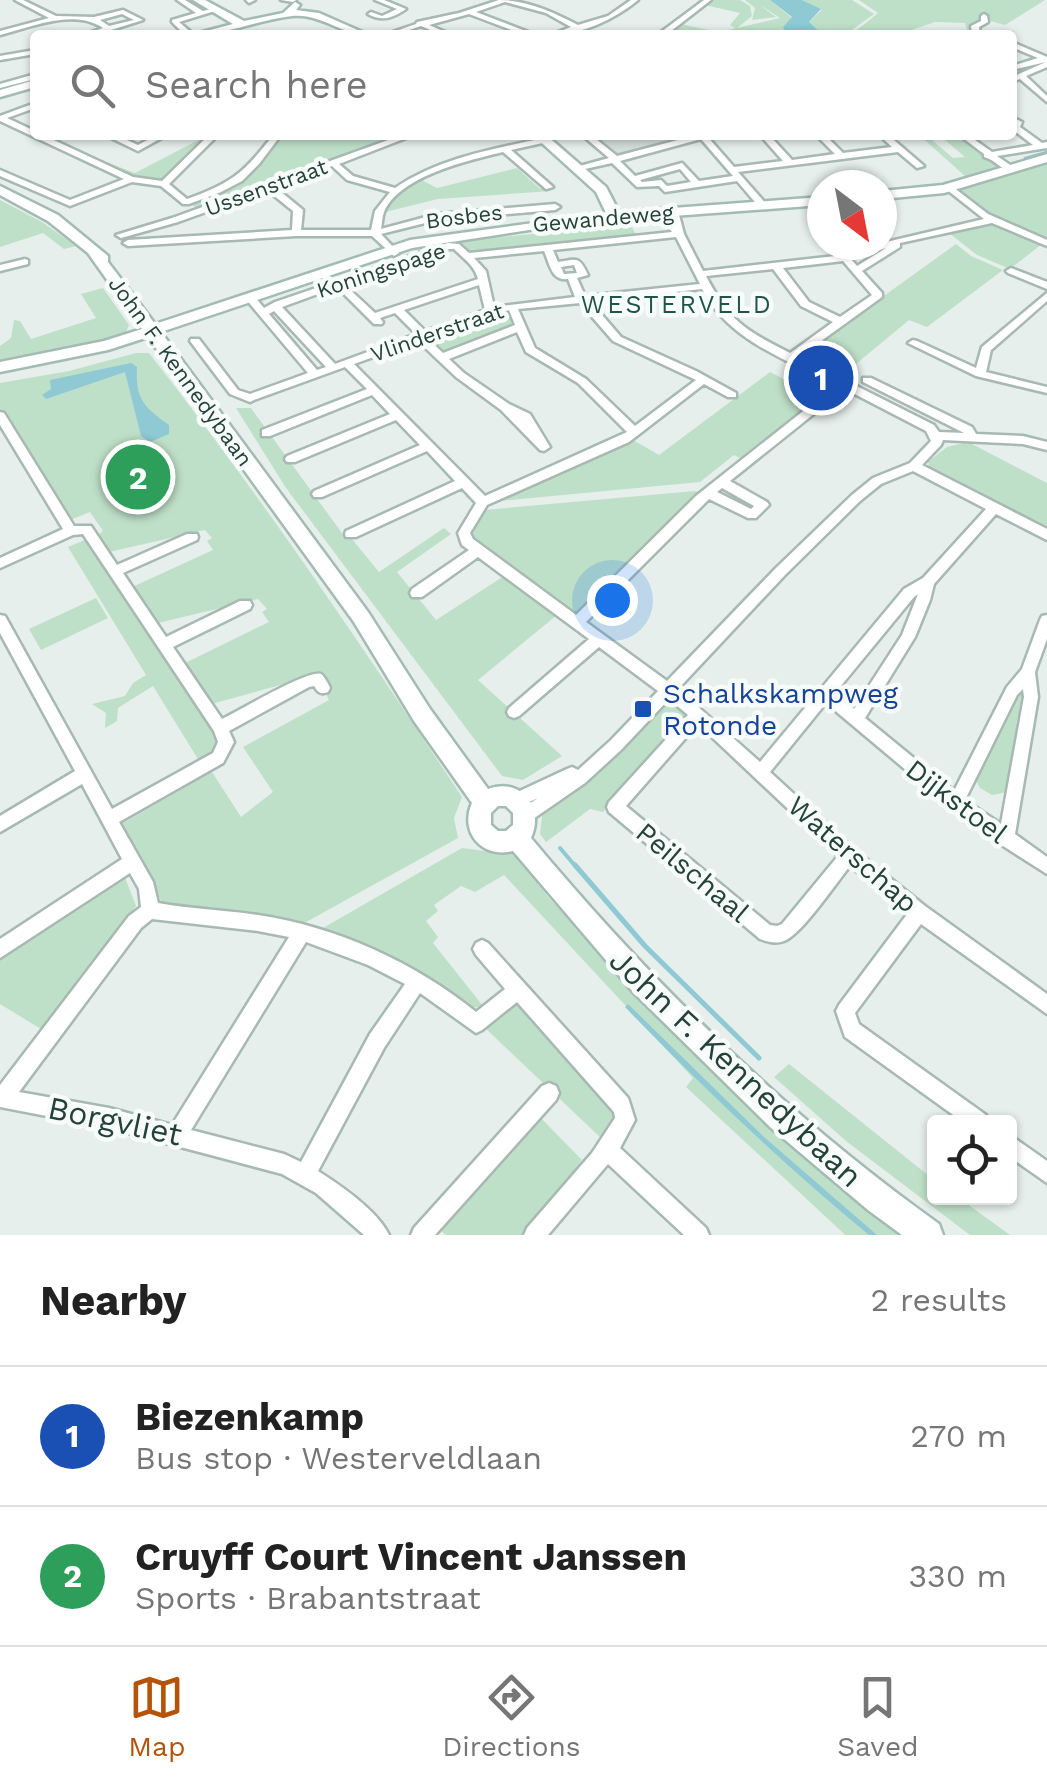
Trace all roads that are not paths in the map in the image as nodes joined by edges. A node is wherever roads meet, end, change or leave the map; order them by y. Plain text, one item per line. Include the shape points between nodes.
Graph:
1 (18, 0) edge
2 (107, 0) edge
3 (180, 0) edge
4 (378, 0) edge
5 (504, 0) edge
6 (616, 0) edge
7 (708, 0) edge
8 (633, 2) edge
9 (200, 4) edge
10 (293, 7) edge
11 (123, 12) junction
12 (472, 13) junction
13 (371, 14) dead end
14 (984, 16) dead end
15 (56, 18) junction
16 (94, 19) junction
17 (419, 23) junction
18 (238, 26) junction
19 (578, 28) junction
20 (108, 29) junction
21 (104, 30) edge
22 (185, 30) edge
23 (219, 30) edge
24 (225, 30) edge
25 (352, 30) edge
26 (401, 30) edge
27 (436, 30) edge
28 (518, 30) edge
29 (571, 30) edge
30 (668, 30) edge
31 (976, 30) edge
32 (0, 33) edge
33 (1017, 46) edge
34 (30, 50) edge
35 (0, 58) edge
36 (1046, 61) edge
37 (1017, 67) edge
38 (1017, 78) edge
39 (30, 83) edge
40 (0, 91) edge
41 (1047, 100) edge
42 (30, 107) edge
43 (0, 118) edge
44 (1017, 129) edge
45 (30, 132) edge
46 (48, 140) edge
47 (120, 140) edge
48 (153, 140) edge
49 (209, 140) edge
50 (273, 140) edge
51 (396, 140) edge
52 (536, 140) edge
53 (544, 140) edge
54 (592, 140) edge
55 (688, 140) edge
56 (706, 140) edge
57 (769, 140) edge
58 (825, 140) edge
59 (888, 140) edge
60 (969, 140) edge
61 (898, 149) junction
62 (506, 150) junction
63 (1045, 150) edge
64 (840, 155) junction
65 (986, 155) junction
66 (615, 160) junction
67 (789, 162) junction
68 (332, 163) junction
69 (920, 166) dead end
70 (579, 169) junction
71 (1010, 169) junction
72 (0, 173) edge
73 (736, 174) junction
74 (130, 178) junction
75 (637, 178) junction
76 (164, 184) junction
77 (697, 184) junction
78 (270, 187) junction
79 (548, 187) dead end
80 (949, 187) junction
81 (0, 190) edge
82 (396, 191) junction
83 (897, 193) edge
84 (807, 202) edge
85 (555, 206) dead end
86 (762, 206) junction
87 (670, 214) junction
88 (610, 217) junction
89 (208, 219) junction
90 (992, 220) junction
91 (296, 233) junction
92 (375, 233) junction
93 (679, 234) junction
94 (221, 238) junction
95 (125, 239) joint
96 (900, 240) junction
97 (897, 241) edge
98 (1047, 243) edge
99 (547, 246) junction
100 (392, 251) junction
101 (467, 256) junction
102 (831, 260) edge
103 (848, 260) edge
104 (25, 262) dead end
105 (777, 267) junction
106 (0, 268) edge
107 (856, 271) junction
108 (1011, 271) dead end
109 (700, 274) junction
110 (334, 278) junction
111 (482, 280) junction
112 (706, 286) junction
113 (1047, 286) edge
114 (1047, 296) edge
115 (581, 298) junction
116 (256, 306) junction
117 (512, 306) junction
118 (277, 308) junction
119 (490, 311) junction
120 (400, 312) junction
121 (840, 321) junction
122 (520, 327) junction
123 (158, 332) junction
124 (421, 336) junction
125 (195, 341) dead end
126 (913, 342) dead end
127 (441, 358) junction
128 (790, 358) junction
129 (341, 366) junction
130 (0, 371) edge
131 (314, 374) junction
132 (980, 374) junction
133 (704, 378) junction
134 (867, 380) dead end
135 (843, 385) junction
136 (1047, 390) edge
137 (373, 392) junction
138 (732, 396) dead end
139 (0, 416) edge
140 (396, 416) junction
141 (632, 430) junction
142 (266, 433) dead end
143 (936, 436) junction
144 (972, 438) junction
145 (1047, 446) edge
146 (426, 447) junction
147 (292, 459) dead end
148 (563, 466) junction
149 (914, 466) junction
150 (462, 482) junction
151 (722, 482) junction
152 (708, 493) junction
153 (318, 494) dead end
154 (484, 502) junction
155 (994, 508) junction
156 (71, 531) junction
157 (352, 534) dead end
158 (1047, 535) edge
159 (192, 537) dead end
160 (478, 550) junction
161 (0, 563) edge
162 (114, 572) junction
163 (928, 582) junction
164 (417, 593) dead end
165 (246, 605) dead end
166 (0, 620) edge
167 (1047, 620) edge
168 (576, 624) junction
169 (598, 639) junction
170 (163, 645) junction
171 (1028, 672) junction
172 (324, 688) dead end
173 (670, 690) junction
174 (824, 693) junction
175 (514, 712) dead end
176 (698, 714) junction
177 (855, 720) junction
178 (220, 728) junction
179 (760, 773) junction
180 (84, 774) junction
181 (956, 802) junction
182 (508, 810) junction
183 (110, 819) junction
184 (0, 825) edge
185 (1006, 839) junction
186 (849, 855) junction
187 (133, 861) junction
188 (1047, 866) edge
189 (150, 910) junction
190 (919, 912) junction
191 (301, 934) junction
192 (0, 949) edge
193 (482, 949) dead end
194 (418, 982) junction
195 (518, 990) junction
196 (1047, 1006) edge
197 (549, 1093) dead end
198 (1, 1100) edge
199 (968, 1115) edge
200 (177, 1134) junction
201 (606, 1148) junction
202 (1017, 1150) edge
203 (306, 1173) junction
204 (1047, 1173) edge
205 (882, 1204) junction
206 (379, 1235) edge
207 (421, 1235) edge
208 (534, 1235) edge
209 (699, 1235) edge
210 (912, 1235) edge
211 (928, 1235) edge

1 - 15 street
2 - 11 street
3 - 9 street
4 - 13 street via 403,10 382,18
5 - 12 street
5 - 19 street
6 - 8 street
7 - 30 street
8 - 19 street
9 - 18 street
9 - 22 street via 174,21
10 - 18 street
10 - 25 street
11 - 16 street
11 - 20 street via 140,20
12 - 17 street
12 - 28 street
14 - 31 street
15 - 16 street
15 - 32 street
16 - 20 street
17 - 26 street
17 - 27 street
18 - 23 street
18 - 24 street
19 - 29 street
20 - 21 street
33 - 36 street
34 - 35 street
36 - 37 street
36 - 38 street
38 - 41 street
39 - 40 street
42 - 43 street
43 - 45 street
44 - 63 street
46 - 74 street
47 - 48 street via 138,148
49 - 76 street
50 - 76 street via 237,184 186,202
51 - 68 street, Ussenstraat
52 - 62 street
53 - 70 street
54 - 66 street
55 - 66 street
56 - 73 street
57 - 67 street
58 - 64 street
59 - 61 street
60 - 65 street
61 - 64 street
61 - 69 street
62 - 79 street
62 - 82 street via 442,166
63 - 65 street
63 - 71 street
64 - 67 street
65 - 71 street
66 - 70 street
66 - 75 street
67 - 73 street
68 - 78 street, Ussenstraat
68 - 82 street via 350,178
70 - 88 street
71 - 80 street
72 - 74 street via 70,202
73 - 77 street
73 - 86 street
74 - 76 street
75 - 77 street via 666,189
75 - 77 street via 682,166
78 - 89 street, Ussenstraat
78 - 91 street via 298,210
80 - 83 street
80 - 90 street
81 - 123 street, John F. Kennedybaan via 54,218 88,247
82 - 92 street via 379,212
84 - 86 street, Gewandeweg
85 - 92 street, Bosbes via 436,217
86 - 87 street, Gewandeweg
87 - 88 street, Gewandeweg
87 - 93 street
88 - 100 street, Gewandeweg
89 - 94 street
89 - 95 street, Ussenstraat
90 - 96 street
90 - 98 street
91 - 92 street, Bosbes
91 - 94 street, Bosbes
92 - 100 street
93 - 99 street, Koningspage
93 - 109 street
94 - 95 street, Bosbes
96 - 97 street
96 - 107 street
99 - 101 street, Koningspage
99 - 115 street via 560,277 571,276
100 - 110 street, Gewandeweg
101 - 110 street, Koningspage via 448,246
101 - 111 street
102 - 105 street
103 - 107 street
104 - 106 street
105 - 109 street
105 - 121 street via 804,304
107 - 121 street via 878,295
108 - 113 street
109 - 112 street
110 - 116 street, Gewandeweg
110 - 118 street, Koningspage
110 - 120 street via 380,324
111 - 119 street
111 - 120 street
112 - 115 street, Vlinderstraat
112 - 128 street via 732,324
114 - 132 street via 986,349
115 - 117 street, Vlinderstraat
115 - 133 street via 618,339
116 - 118 street, Koningspage
116 - 123 street, Gewandeweg
116 - 131 street
117 - 119 street, Vlinderstraat
117 - 122 street
118 - 129 street, Vlinderstraat
119 - 124 street, Vlinderstraat
120 - 124 street
121 - 128 street
122 - 127 street, Vlinderstraat
122 - 141 street via 530,350 582,381
123 - 130 street, Gewandeweg via 103,354
123 - 182 street, John F. Kennedybaan via 361,617 414,703
124 - 127 street
124 - 129 street, Vlinderstraat
125 - 131 street via 244,398
126 - 132 street
127 - 148 street via 526,418
128 - 135 street
129 - 131 street
129 - 137 street
132 - 136 street
133 - 138 street
133 - 141 street
134 - 144 street via 968,430
135 - 143 street
135 - 151 street
137 - 140 street
137 - 142 street
139 - 156 street
140 - 146 street
140 - 147 street
141 - 148 street
143 - 144 street
143 - 149 street
144 - 145 street
146 - 150 street
146 - 153 street
148 - 154 street
149 - 155 street
149 - 173 street via 877,481 833,519
150 - 154 street
150 - 157 street
151 - 152 street
151 - 152 street via 763,505 752,515
152 - 168 street
154 - 160 street via 462,536
155 - 158 street
155 - 163 street
156 - 161 street
156 - 162 street via 86,529
159 - 162 street
160 - 164 street
160 - 168 street, Waterschap
162 - 170 street
163 - 174 street via 909,593
163 - 177 street via 925,601
165 - 170 street
166 - 180 street
167 - 171 street
168 - 169 street, Waterschap
169 - 173 street, Waterschap
169 - 175 street
170 - 178 street
171 - 181 street
171 - 185 street via 1031,698
172 - 178 street via 317,679 304,683
173 - 176 street, Waterschap
173 - 182 street via 595,762
174 - 177 street, Dijkstoel
174 - 179 street
176 - 179 street, Waterschap
176 - 186 street, Peilschaal via 614,807 766,933 788,930
177 - 181 street, Dijkstoel
178 - 183 street via 226,742 218,758
179 - 186 street, Waterschap
180 - 183 street
180 - 184 street
181 - 185 street, Dijkstoel
182 - 205 street, John F. Kennedybaan via 572,906 676,1020
183 - 187 street
185 - 188 street, Dijkstoel
186 - 190 street, Waterschap
187 - 189 street
187 - 192 street
189 - 191 street
189 - 198 street, Borgvliet
190 - 196 street, Waterschap
190 - 199 street via 845,1011 852,1030
191 - 194 street via 361,953
191 - 200 street
193 - 195 street
194 - 195 street via 476,1024
194 - 203 street via 377,1040
195 - 201 street via 620,1105 624,1124
197 - 207 street
198 - 200 street, Borgvliet
200 - 203 street, Borgvliet
201 - 208 street
201 - 209 street
202 - 204 street
203 - 206 street, Borgvliet
205 - 210 street, John F. Kennedybaan
205 - 211 street, John F. Kennedybaan

